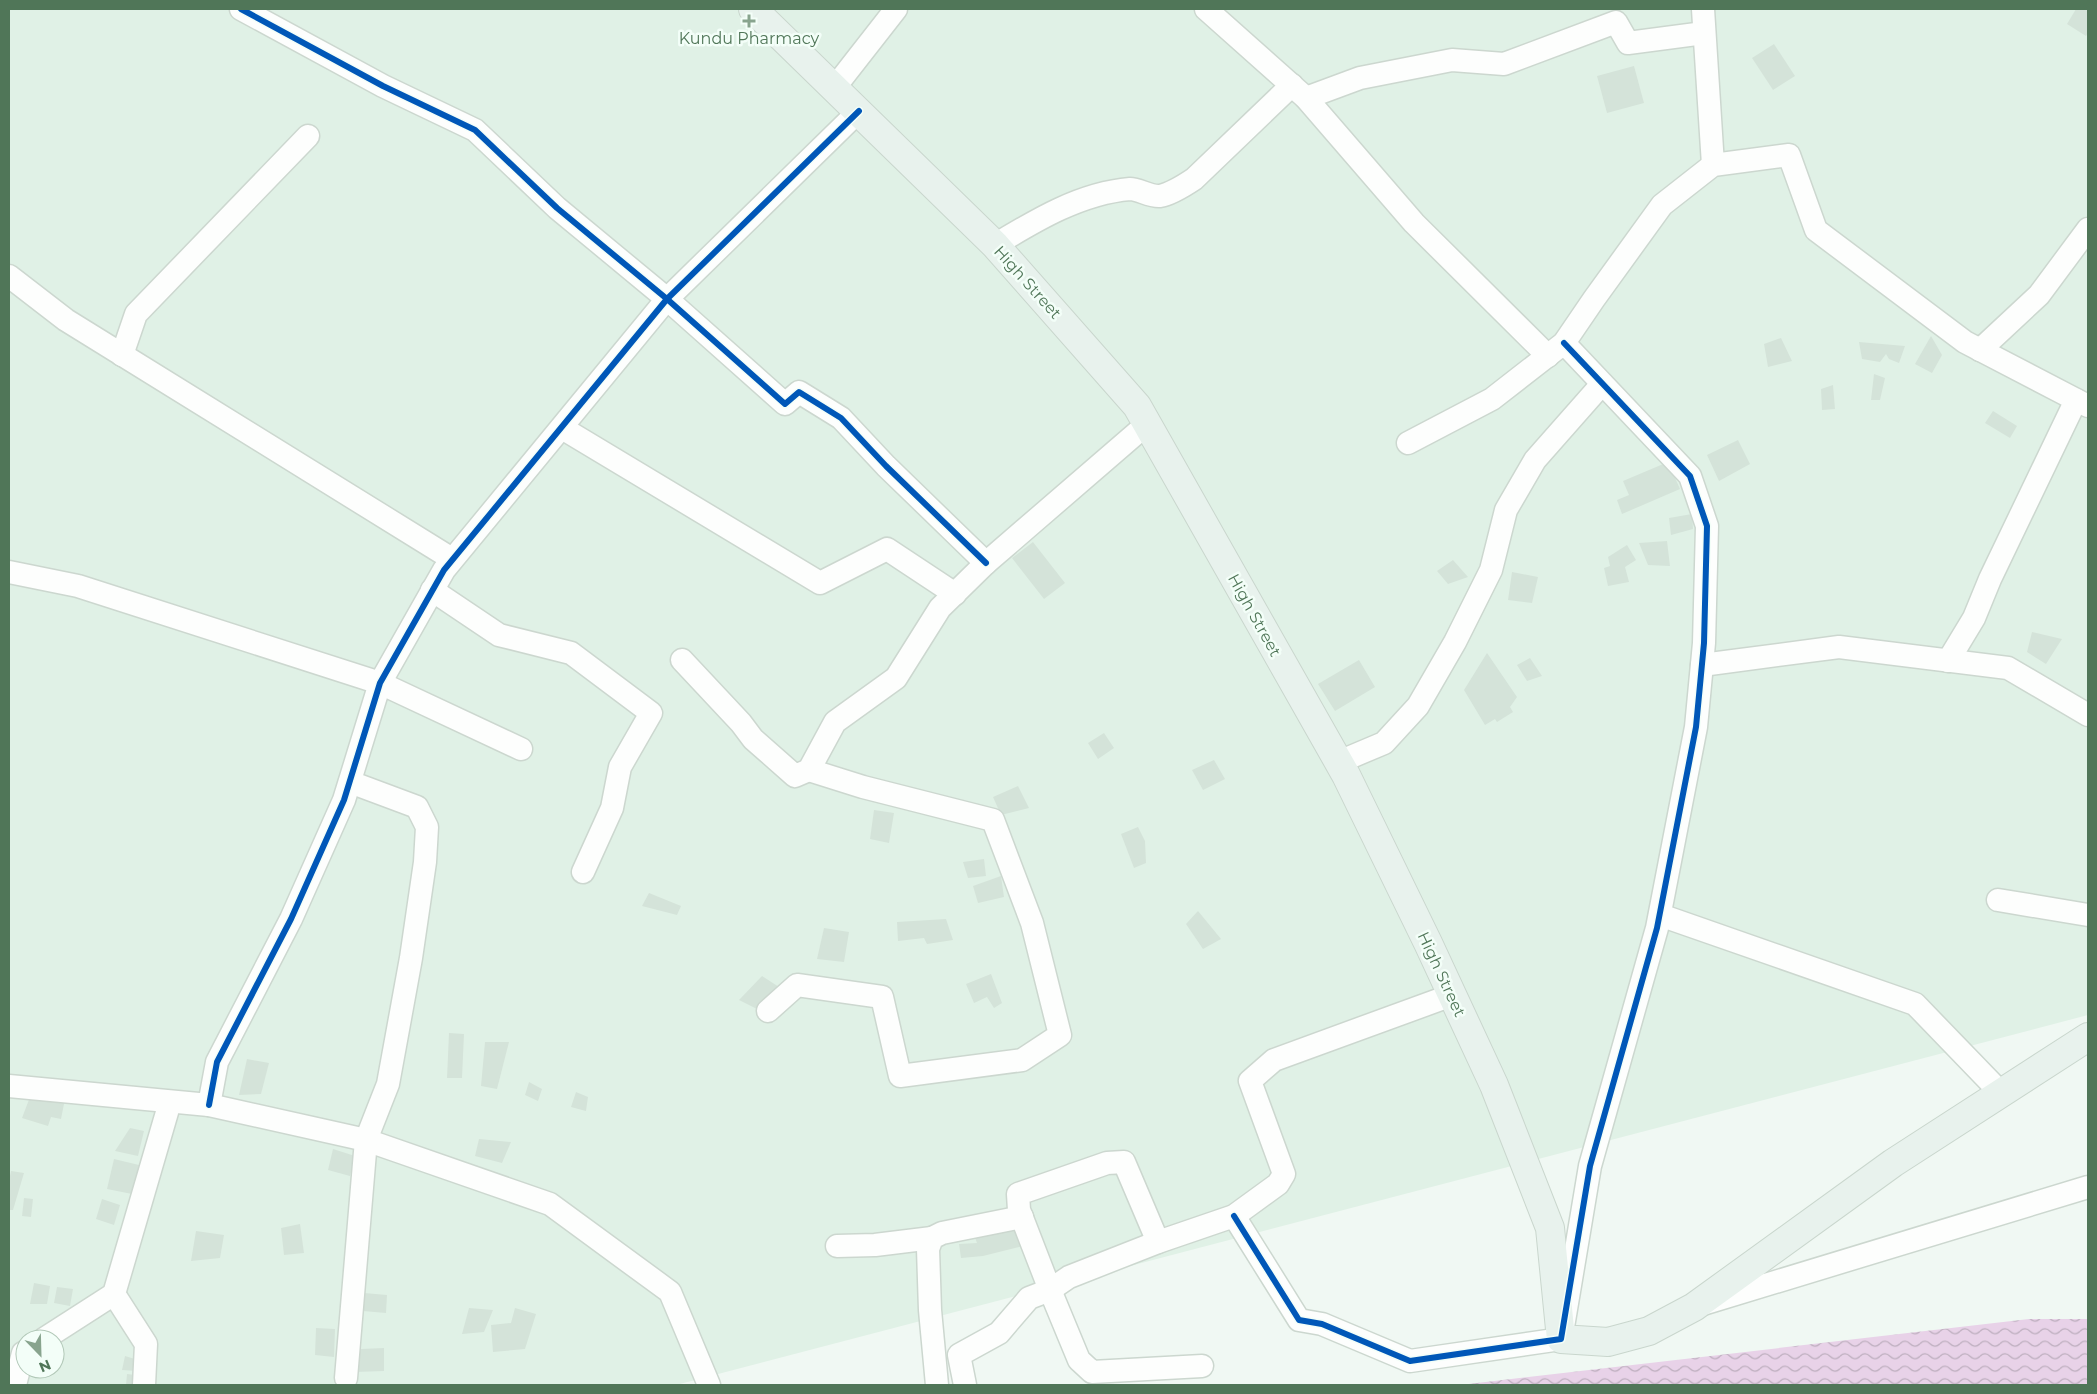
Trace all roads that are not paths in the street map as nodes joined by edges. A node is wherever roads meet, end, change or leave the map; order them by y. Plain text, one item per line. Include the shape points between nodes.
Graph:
1 (241, 9) edge
2 (753, 9) edge
3 (896, 9) edge
4 (1207, 9) edge
5 (1703, 9) edge
6 (1704, 33) junction
7 (835, 87) junction
8 (1299, 91) junction
9 (859, 111) junction
10 (308, 136) dead end
11 (1713, 165) junction
12 (2088, 229) edge
13 (995, 245) junction
14 (9, 276) edge
15 (667, 299) junction
16 (1556, 350) junction
17 (1980, 350) junction
18 (122, 355) junction
19 (1602, 384) junction
20 (2082, 403) edge
21 (1147, 424) junction
22 (567, 431) dead end
23 (1408, 443) dead end
24 (452, 559) junction
25 (986, 563) junction
26 (9, 572) edge
27 (432, 590) junction
28 (954, 594) junction
29 (682, 660) dead end
30 (1948, 660) junction
31 (1702, 665) junction
32 (380, 683) junction
33 (2088, 715) edge
34 (521, 749) dead end
35 (1338, 762) junction
36 (809, 770) junction
37 (350, 782) junction
38 (583, 872) dead end
39 (1998, 900) dead end
40 (1660, 915) junction
41 (2088, 915) edge
42 (1452, 995) junction
43 (768, 1011) dead end
44 (2088, 1037) edge
45 (9, 1086) edge
46 (2001, 1094) junction
47 (170, 1102) junction
48 (210, 1106) junction
49 (366, 1140) junction
50 (2088, 1187) edge
51 (1234, 1216) junction
52 (1022, 1217) junction
53 (932, 1238) junction
54 (1158, 1242) junction
55 (837, 1246) dead end
56 (1050, 1290) junction
57 (114, 1294) junction
58 (1694, 1307) junction
59 (60, 1329) edge
60 (1561, 1339) junction
61 (1202, 1366) dead end
62 (346, 1378) dead end
63 (144, 1385) edge
64 (709, 1385) edge
65 (937, 1385) edge
66 (966, 1385) edge

1 - 15 street via 383,86 475,130 557,208
2 - 7 main road, High Street
3 - 7 street
4 - 8 street
5 - 6 street
6 - 8 street via 1628,43 1616,22 1504,64 1452,60
6 - 11 street
7 - 9 main road, High Street
8 - 13 street via 1182,186 1159,196 1131,189 1087,198 1036,219
8 - 16 street via 1414,223
9 - 13 main road, High Street
9 - 15 street
10 - 18 street via 136,314
11 - 16 street via 1662,205
11 - 17 street via 1789,155 1816,230
12 - 17 street via 2039,295
13 - 21 main road, High Street via 1137,406
14 - 18 street via 66,320
15 - 24 street
15 - 25 street via 785,404 799,392 841,418
16 - 19 street
16 - 23 street via 1492,399
17 - 20 street
18 - 24 street
19 - 31 street via 1690,476 1707,526
19 - 35 street via 1535,460 1506,510 1491,570 1418,706 1384,743
20 - 30 street via 1990,578 1974,618
21 - 25 street
21 - 35 main road, High Street
22 - 28 street via 820,583 888,548
24 - 27 street
25 - 28 street
26 - 32 street via 78,586
27 - 32 street
27 - 38 street via 499,635 571,653 651,713 620,767 612,808
28 - 36 street via 940,608 896,678 835,722
29 - 36 street via 742,723 753,739 795,776
30 - 31 street via 1839,647
30 - 33 street via 2008,668
31 - 40 street via 1696,728
32 - 34 street
32 - 37 street
35 - 42 main road, High Street
36 - 43 street via 993,820 1032,923 1060,1035 1022,1060 900,1076 882,997 797,985
37 - 48 street via 291,919 217,1062
37 - 49 street via 417,807 427,827 412,958 388,1084
39 - 41 street
40 - 46 street via 1915,1004
40 - 60 street via 1590,1166
42 - 51 street via 1274,1060 1250,1081 1284,1174 1278,1184
42 - 60 main road, High Street via 1494,1086 1550,1228
44 - 46 main road
45 - 47 street
46 - 58 main road via 1893,1163
47 - 48 street
47 - 57 street
48 - 49 street
49 - 62 street
49 - 64 street via 550,1204 670,1292
50 - 58 street
51 - 54 street
51 - 60 street via 1299,1320 1322,1324 1410,1360
52 - 53 street via 942,1233
52 - 54 street via 1018,1194 1107,1162 1124,1162
52 - 56 street
53 - 55 street
53 - 65 street via 928,1249 930,1310
54 - 56 street via 1069,1277
56 - 61 street via 1079,1360 1092,1372
56 - 66 street via 1029,1298 999,1333 958,1355
57 - 59 street
57 - 63 street via 146,1344
58 - 60 main road via 1649,1331 1608,1342

